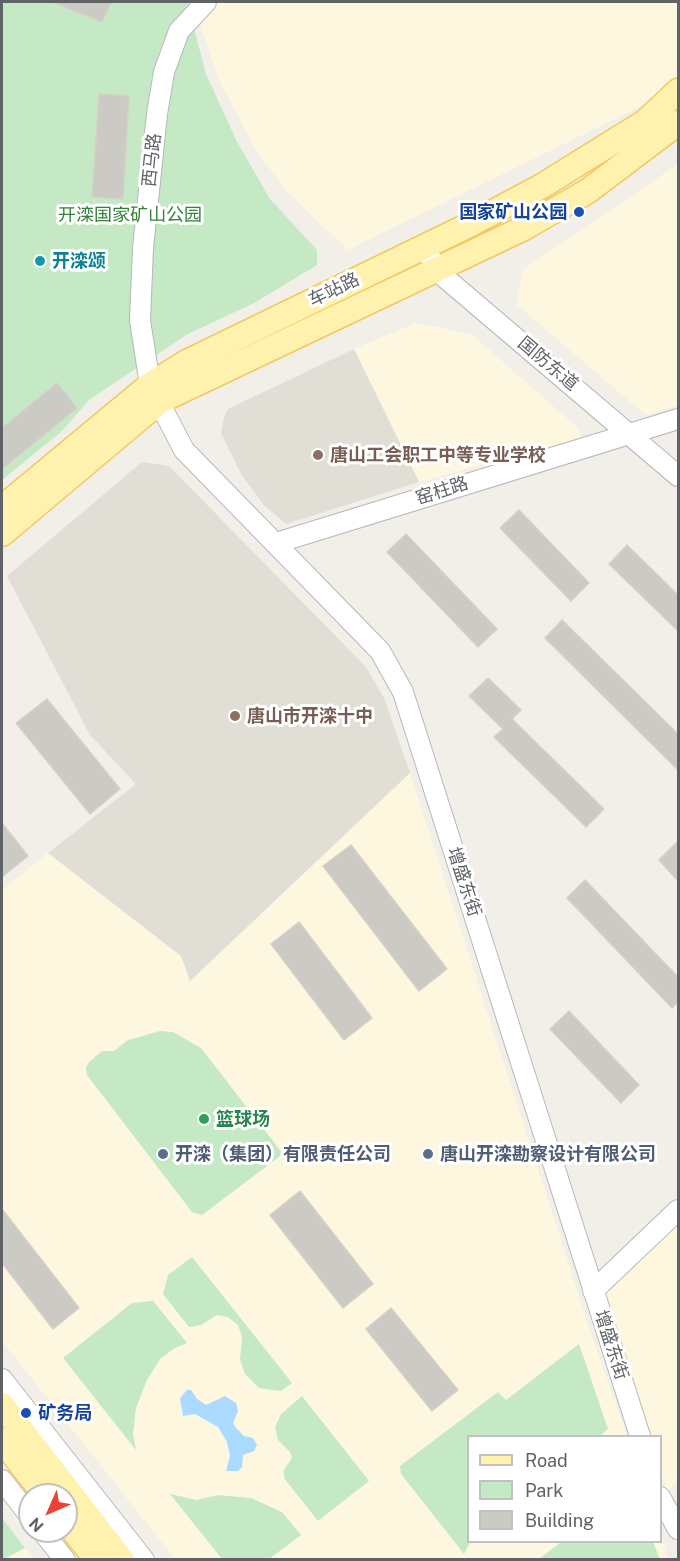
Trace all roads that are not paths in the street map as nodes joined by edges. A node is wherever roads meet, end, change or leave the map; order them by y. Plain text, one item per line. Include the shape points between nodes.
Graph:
1 (206, 2) edge
2 (678, 92) edge
3 (678, 123) edge
4 (424, 246) junction
5 (437, 271) junction
6 (155, 393) junction
7 (678, 419) edge
8 (630, 434) junction
9 (678, 476) edge
10 (2, 508) edge
11 (2, 534) edge
12 (276, 543) junction
13 (678, 1210) edge
14 (593, 1291) junction
15 (2, 1379) edge
16 (2, 1405) edge
17 (639, 1435) edge
18 (2, 1440) edge
19 (2, 1480) edge
20 (36, 1483) edge
21 (18, 1501) edge
22 (662, 1501) edge
23 (678, 1529) edge
24 (78, 1536) edge
25 (52, 1543) edge
26 (65, 1560) edge
27 (97, 1560) edge
28 (122, 1560) edge
29 (144, 1560) edge

1 - 6 street, 西马路 via 179,31 164,72 157,114 140,320
2 - 4 main road, 车站路 via 645,122 593,155
3 - 5 main road, 车站路 via 588,191
4 - 5 street, 国防东道
4 - 6 main road, 车站路 via 188,362
5 - 6 main road, 车站路
5 - 8 street, 国防东道
6 - 10 main road, 车站路
6 - 11 main road, 车站路
6 - 12 street, 增盛东街 via 184,450
7 - 8 street, 窑柱路
8 - 9 street, 国防东道
8 - 12 street, 窑柱路
12 - 14 street, 增盛东街 via 380,651 403,692
13 - 14 street
14 - 17 street, 增盛东街
15 - 29 street
16 - 28 main road
18 - 20 main road
19 - 21 street
22 - 23 street
24 - 27 main road
25 - 26 street

